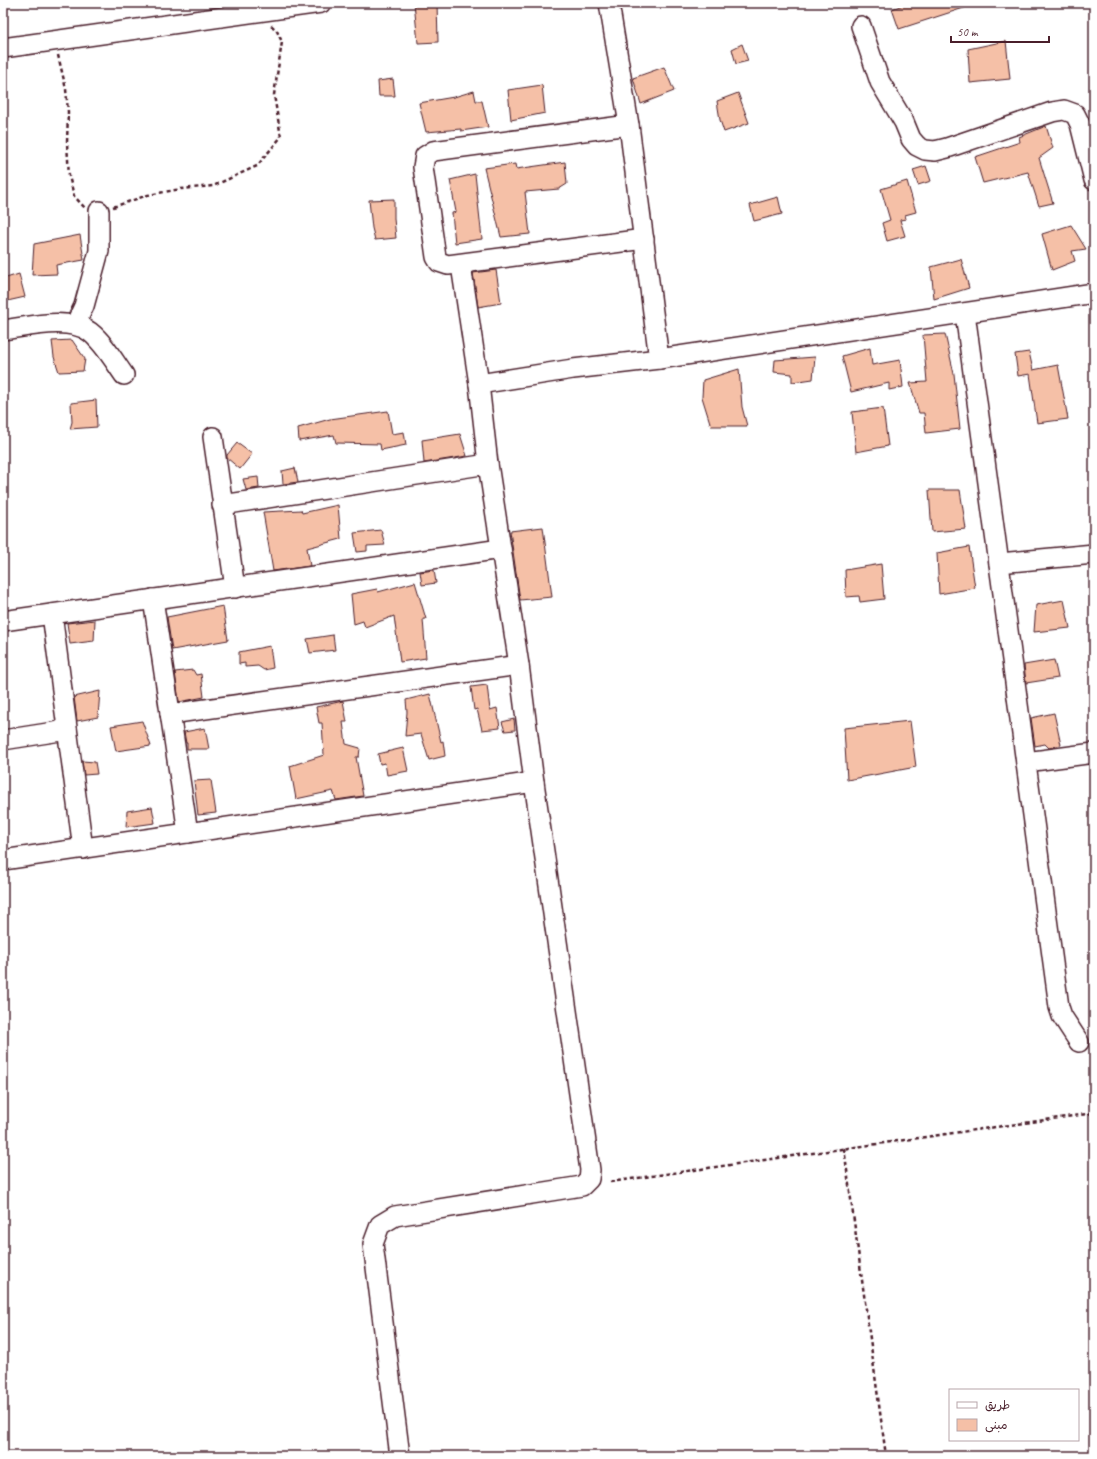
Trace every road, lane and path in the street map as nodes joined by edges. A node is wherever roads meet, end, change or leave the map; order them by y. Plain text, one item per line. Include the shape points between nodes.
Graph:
1 (321, 3) edge
2 (609, 3) edge
3 (258, 12) junction
4 (861, 26) dead end
5 (54, 41) junction
6 (3, 48) edge
7 (628, 125) junction
8 (1094, 180) edge
9 (99, 211) junction
10 (644, 239) junction
11 (461, 265) junction
12 (1094, 293) edge
13 (965, 313) junction
14 (75, 324) junction
15 (3, 330) edge
16 (659, 358) junction
17 (124, 375) dead end
18 (479, 384) junction
19 (213, 437) dead end
20 (488, 464) junction
21 (222, 506) junction
22 (500, 549) junction
23 (1094, 554) edge
24 (999, 563) junction
25 (235, 588) junction
26 (153, 599) junction
27 (52, 614) junction
28 (3, 621) edge
29 (519, 665) junction
30 (170, 714) junction
31 (67, 730) junction
32 (3, 740) edge
33 (1094, 753) edge
34 (1026, 762) junction
35 (534, 782) junction
36 (188, 833) junction
37 (83, 849) junction
38 (3, 860) edge
39 (1079, 1042) dead end
40 (1094, 1113) edge
41 (844, 1148) junction
42 (610, 1182) dead end
43 (400, 1456) edge
44 (886, 1456) edge

1 - 3 street
2 - 7 street
3 - 5 street
3 - 9 path via 277,31 282,42 274,95 281,137 257,166 213,186 148,195
4 - 8 street via 880,82 917,146 925,150 947,148 1064,110 1075,114 1080,124
5 - 6 street
5 - 9 path via 66,89 67,150 74,196 90,213
7 - 10 street
7 - 11 street via 432,151 425,156 423,167 436,257 439,262 448,265
9 - 14 street via 99,251 84,306
10 - 11 street
10 - 16 street
11 - 18 street
12 - 13 street
13 - 16 street
13 - 24 street
14 - 15 street via 50,324
14 - 17 street via 90,332 106,349
16 - 18 street
18 - 20 street
19 - 21 street
20 - 21 street
20 - 22 street
21 - 25 street
22 - 25 street
22 - 29 street
23 - 24 street
24 - 34 street
25 - 26 street
26 - 27 street
26 - 30 street
27 - 28 street
27 - 31 street
29 - 30 street
29 - 35 street
30 - 36 street
31 - 32 street
31 - 37 street
33 - 34 street
34 - 39 street via 1059,1007
35 - 36 street
35 - 43 street via 590,1170 589,1179 582,1186 395,1216 380,1225 374,1244
36 - 37 street
37 - 38 street
40 - 41 path
41 - 42 path
41 - 44 path

